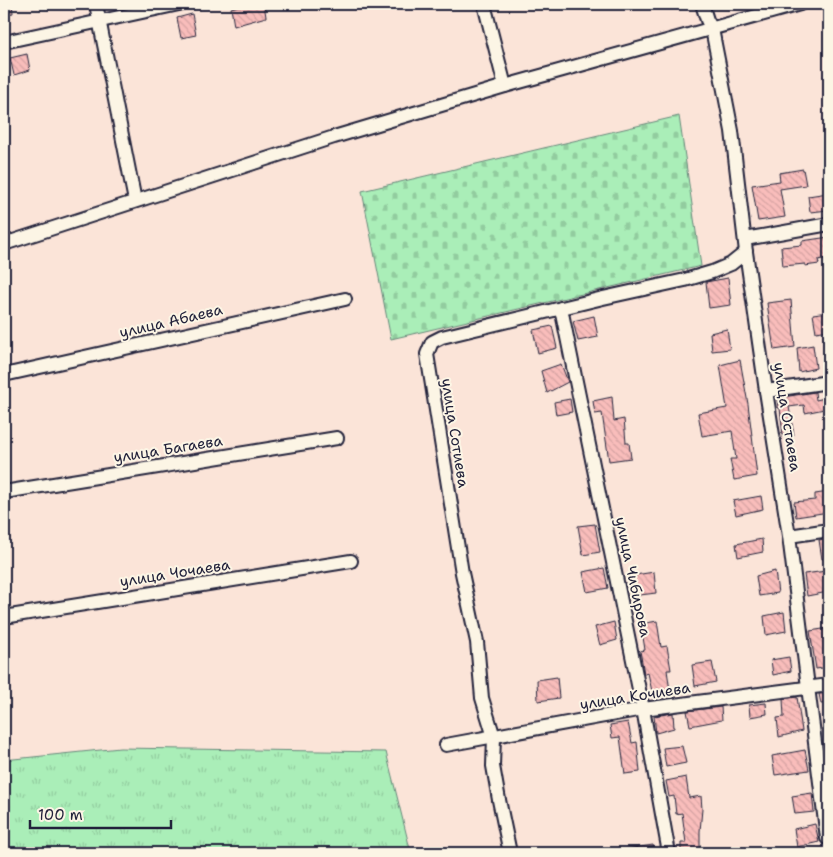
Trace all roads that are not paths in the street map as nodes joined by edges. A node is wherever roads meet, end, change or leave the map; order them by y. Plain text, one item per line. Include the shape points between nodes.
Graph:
1 (96, 4) edge
2 (179, 4) edge
3 (484, 4) edge
4 (702, 4) edge
5 (800, 4) edge
6 (100, 20) junction
7 (712, 29) junction
8 (4, 42) edge
9 (505, 86) junction
10 (135, 201) junction
11 (829, 224) edge
12 (4, 244) edge
13 (746, 245) junction
14 (345, 299) dead end
15 (561, 308) junction
16 (4, 375) edge
17 (829, 382) edge
18 (766, 391) junction
19 (337, 438) dead end
20 (4, 492) edge
21 (829, 530) edge
22 (788, 536) junction
23 (352, 561) dead end
24 (4, 617) edge
25 (829, 685) edge
26 (808, 689) junction
27 (643, 710) junction
28 (494, 737) junction
29 (446, 745) dead end
30 (827, 838) dead end
31 (510, 853) edge
32 (669, 853) edge

1 - 6 street
2 - 6 street
3 - 9 street
4 - 7 street, улица Остаева
5 - 7 street
6 - 8 street
6 - 10 street
7 - 9 street
7 - 13 street, улица Остаева via 732,131
9 - 10 street
10 - 12 street
11 - 13 street
13 - 15 street, улица Сотиева via 731,264 712,272
13 - 18 street, улица Остаева
14 - 16 street, улица Абаева
15 - 27 street, улица Чибирова
15 - 28 street, улица Сотиева via 442,337 432,342 426,354 462,573 477,642 482,698
17 - 18 street
18 - 22 street, улица Остаева
19 - 20 street, улица Багаева
21 - 22 street
22 - 26 street, улица Остаева
23 - 24 street, улица Чочаева
25 - 26 street, улица Кочиева
26 - 27 street, улица Кочиева
26 - 30 street, улица Остаева
27 - 28 street, улица Кочиева
27 - 32 street, улица Чибирова
28 - 29 street, улица Кочиева
28 - 31 street, улица Сотиева via 493,766

